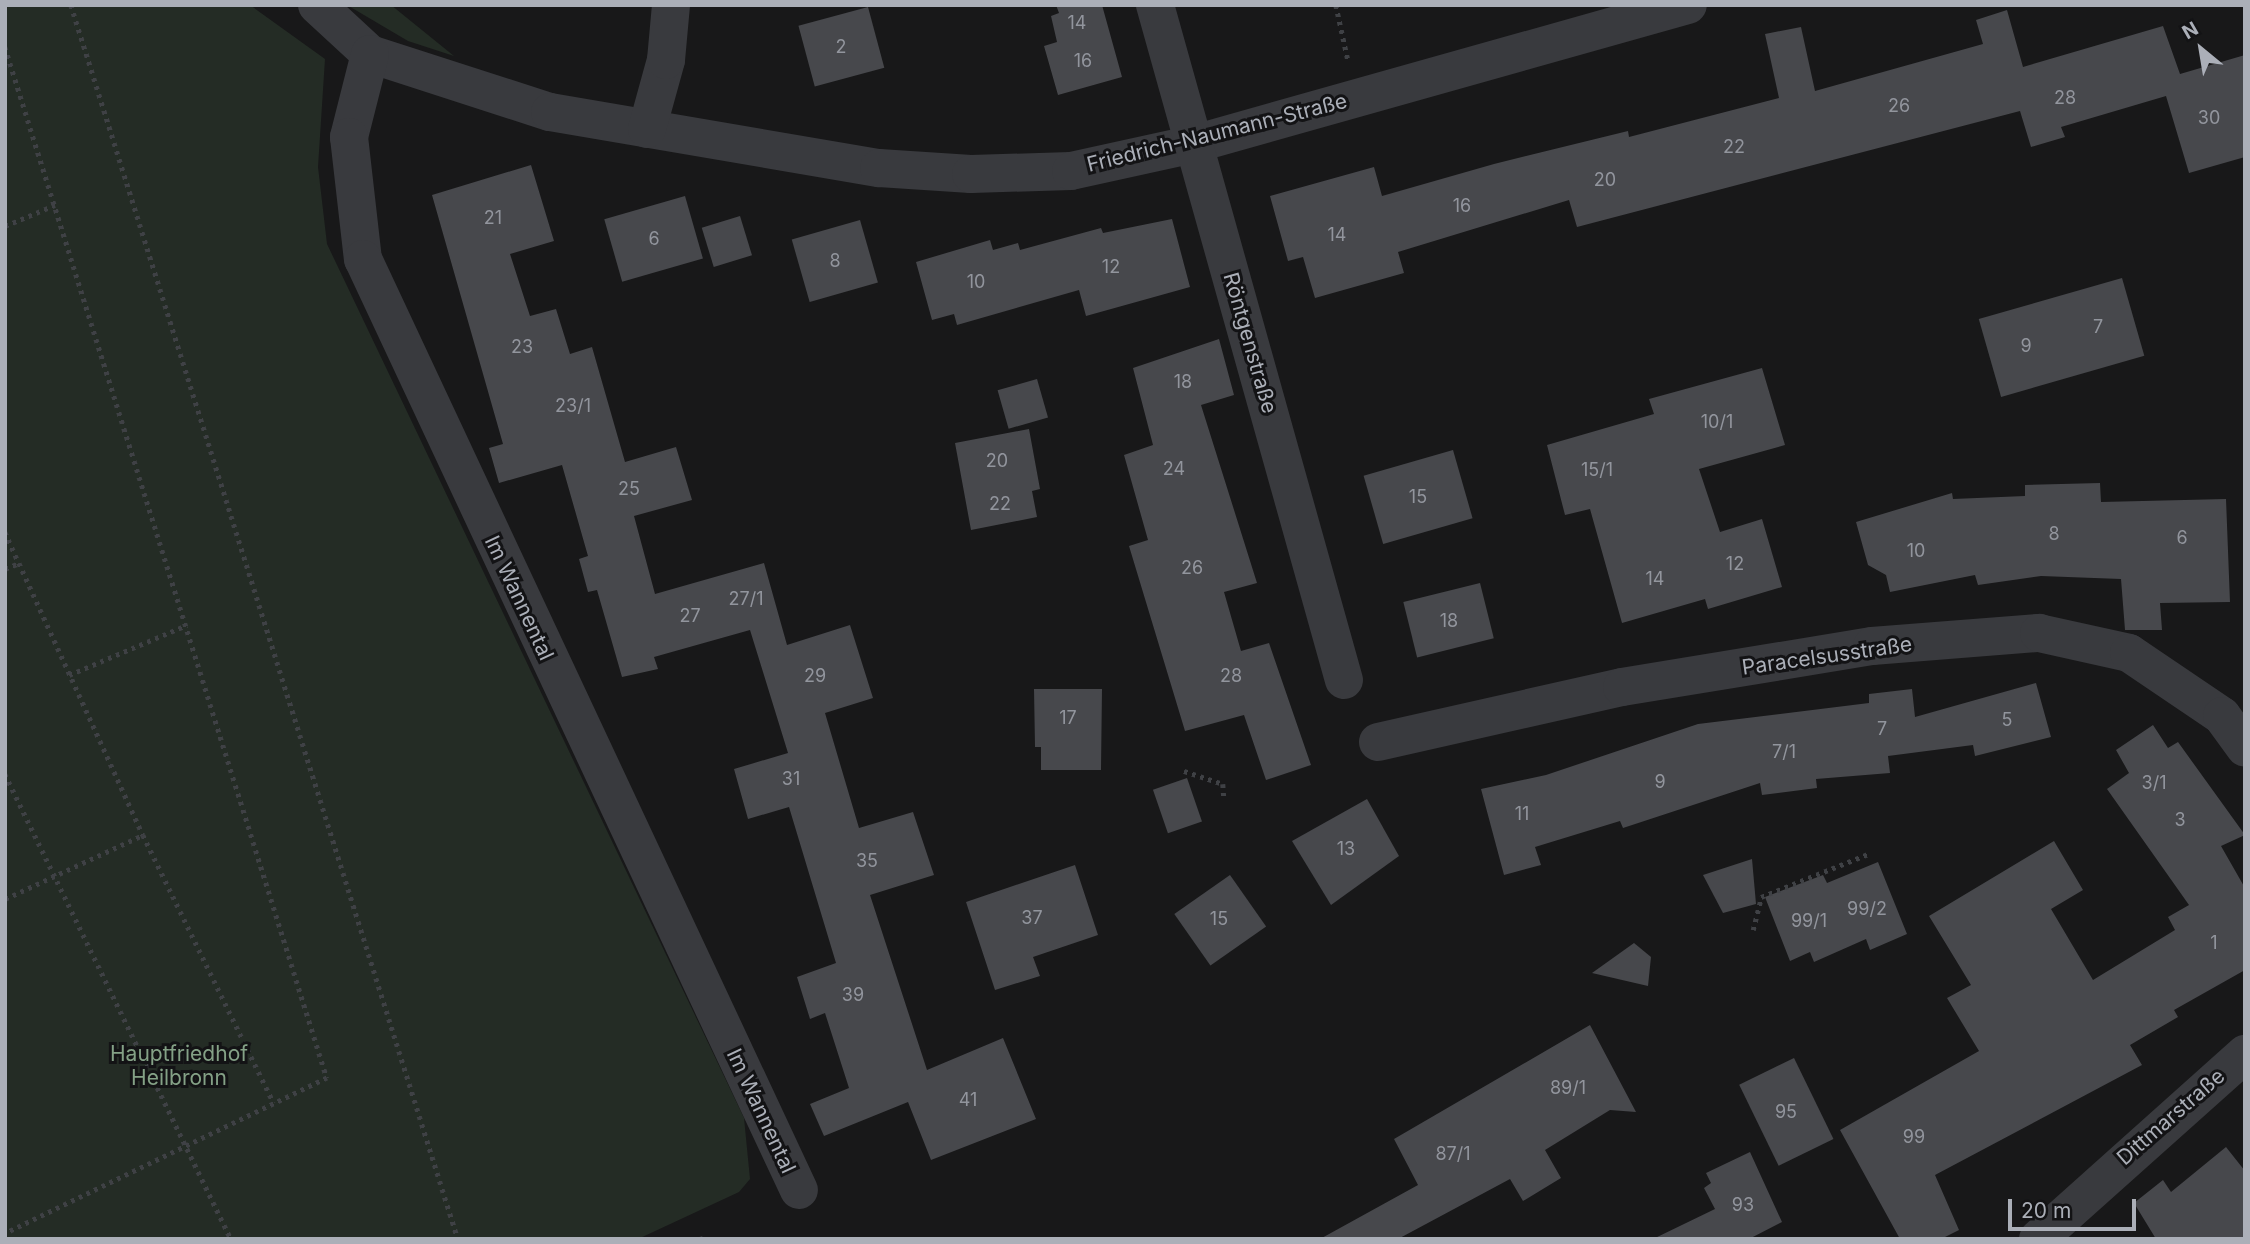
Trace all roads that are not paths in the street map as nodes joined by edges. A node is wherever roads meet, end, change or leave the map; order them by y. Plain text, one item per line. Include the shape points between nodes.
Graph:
1 (317, 5) edge
2 (671, 5) edge
3 (1155, 5) edge
4 (1688, 5) edge
5 (370, 54) junction
6 (646, 129) junction
7 (1194, 144) junction
8 (1344, 680) dead end
9 (1378, 742) dead end
10 (2245, 748) edge
11 (2245, 1054) edge
12 (799, 1190) dead end
13 (2038, 1239) edge

1 - 5 street
2 - 6 street via 666,60
3 - 7 street, Röntgenstraße
4 - 7 street, Friedrich-Naumann-Straße
5 - 6 street, Friedrich-Naumann-Straße via 550,112
5 - 12 street, Im Wannental via 349,137 363,258
6 - 7 street, Friedrich-Naumann-Straße via 879,168 971,174 1071,171
7 - 8 street, Röntgenstraße
9 - 10 street, Paracelsusstraße via 1622,687 1872,646 2039,633 2129,653 2222,716
11 - 13 street, Dittmarstraße

